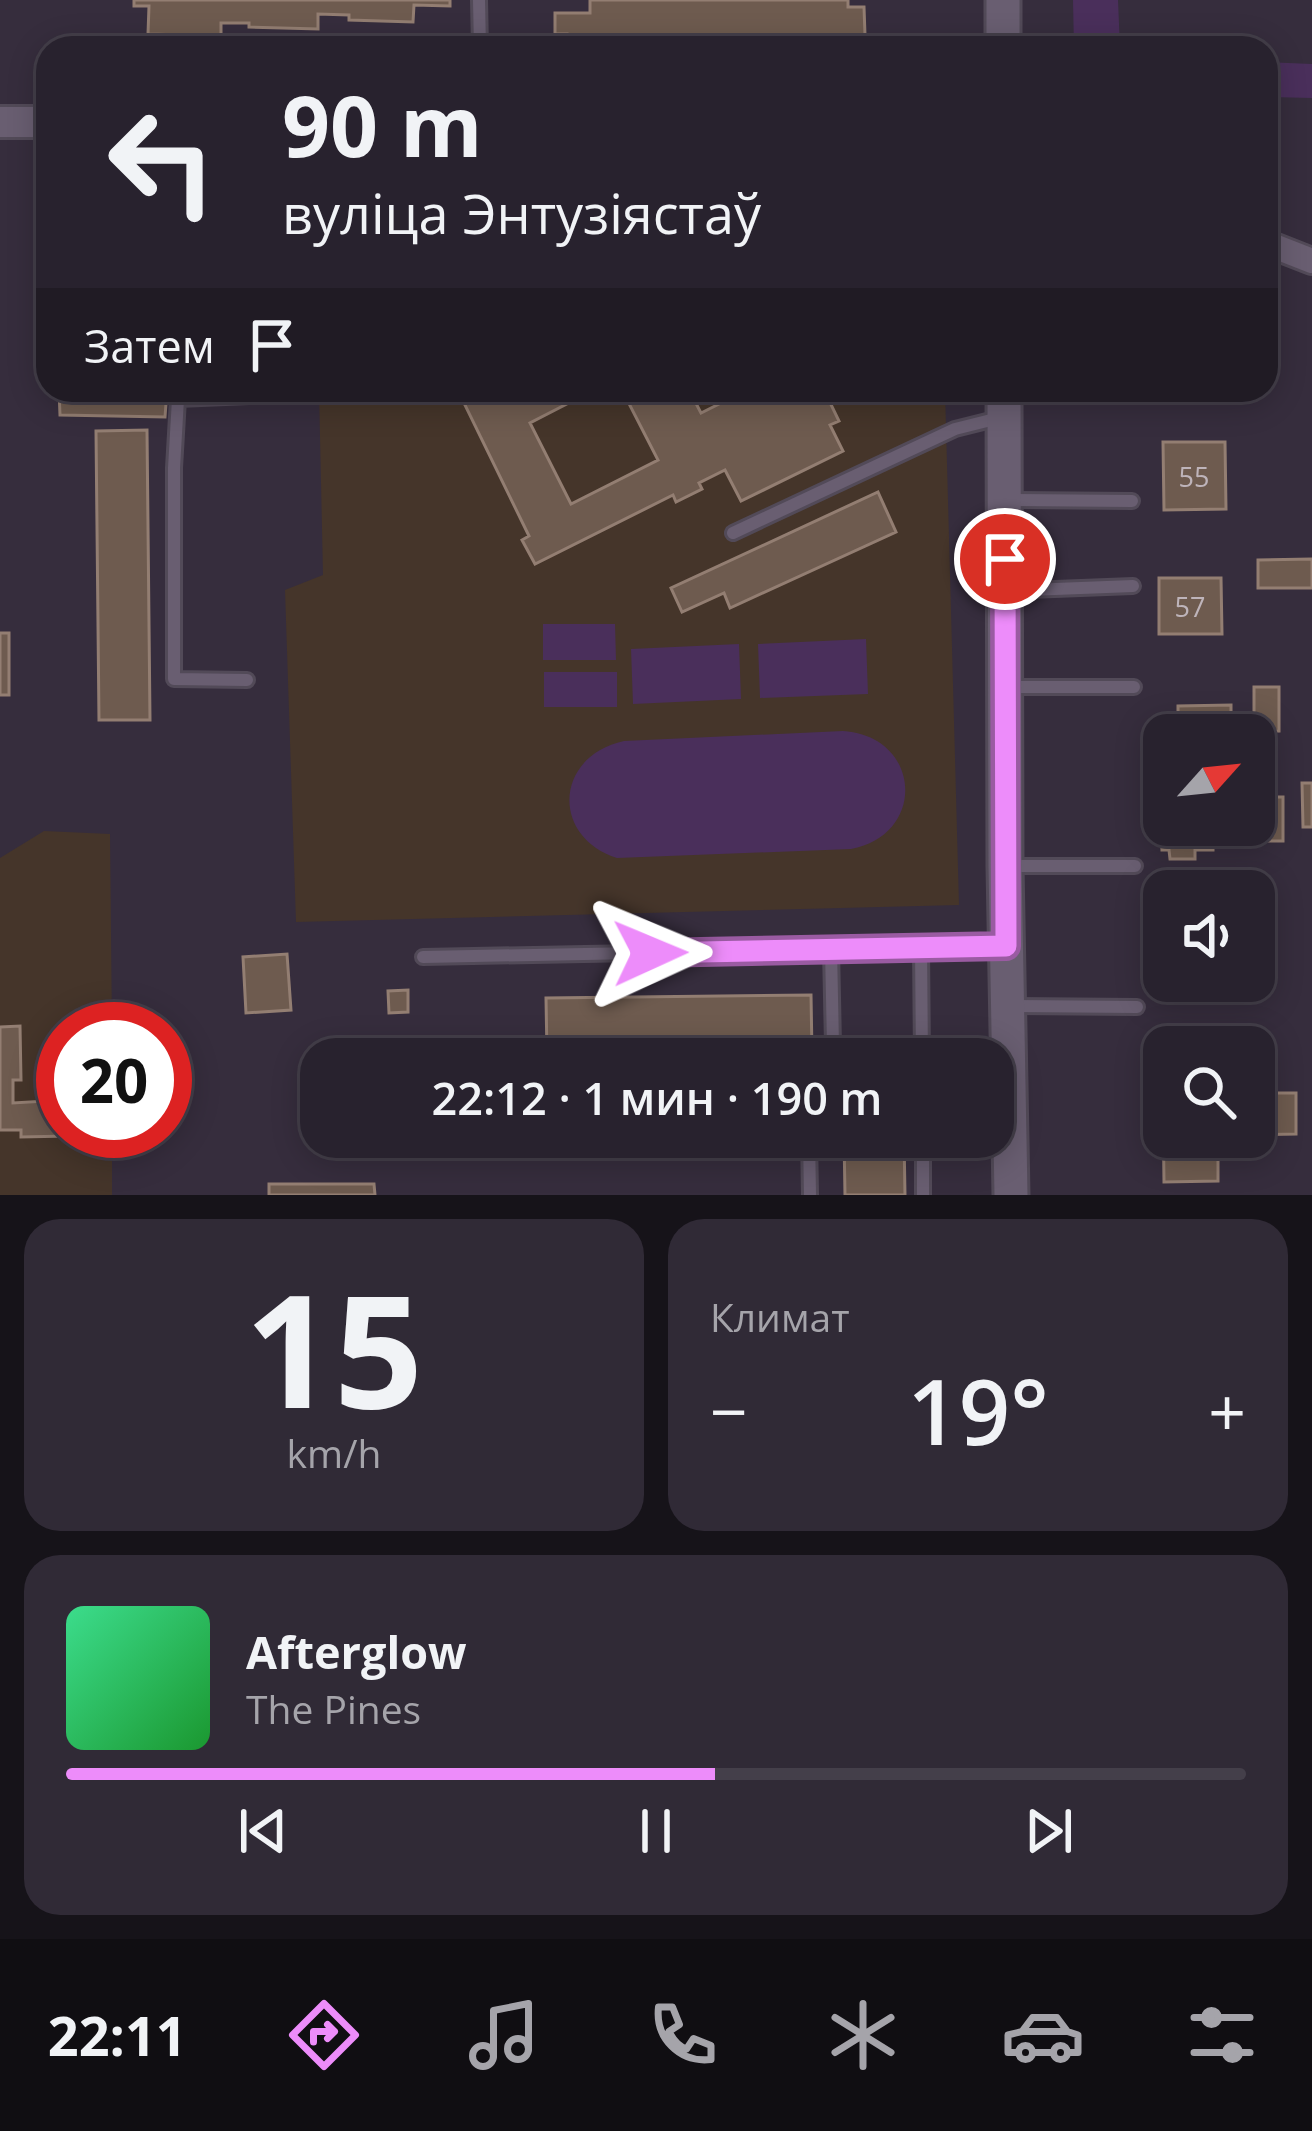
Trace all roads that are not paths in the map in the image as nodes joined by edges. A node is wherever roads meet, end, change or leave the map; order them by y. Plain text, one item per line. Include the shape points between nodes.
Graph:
1 (479, 0) edge
2 (1003, 0) edge
3 (480, 36) edge
4 (1003, 36) edge
5 (0, 122) edge
6 (36, 122) edge
7 (1278, 248) edge
8 (1312, 261) edge
9 (178, 402) edge
10 (1004, 403) edge
11 (1004, 500) junction
12 (1132, 502) dead end
13 (733, 533) dead end
14 (1133, 586) dead end
15 (1005, 591) junction
16 (247, 680) dead end
17 (1006, 687) junction
18 (1134, 687) dead end
19 (1005, 866) junction
20 (1135, 866) dead end
21 (1006, 946) junction
22 (921, 947) junction
23 (831, 949) junction
24 (423, 957) dead end
25 (1007, 1006) junction
26 (1137, 1007) dead end
27 (833, 1038) edge
28 (922, 1038) edge
29 (809, 1158) edge
30 (923, 1158) edge
31 (810, 1195) edge
32 (923, 1195) edge
33 (1011, 1195) edge

1 - 3 lane
2 - 4 main road
5 - 6 street
7 - 8 street
9 - 16 lane via 174,679
10 - 11 main road
10 - 13 lane
11 - 12 lane
11 - 15 main road
14 - 15 lane
15 - 17 main road
17 - 18 lane
17 - 19 main road
19 - 20 lane
19 - 21 main road
21 - 22 lane
21 - 25 main road
22 - 23 lane
22 - 28 lane
23 - 24 lane
23 - 27 lane
25 - 26 lane
25 - 33 main road
29 - 31 lane
30 - 32 lane

